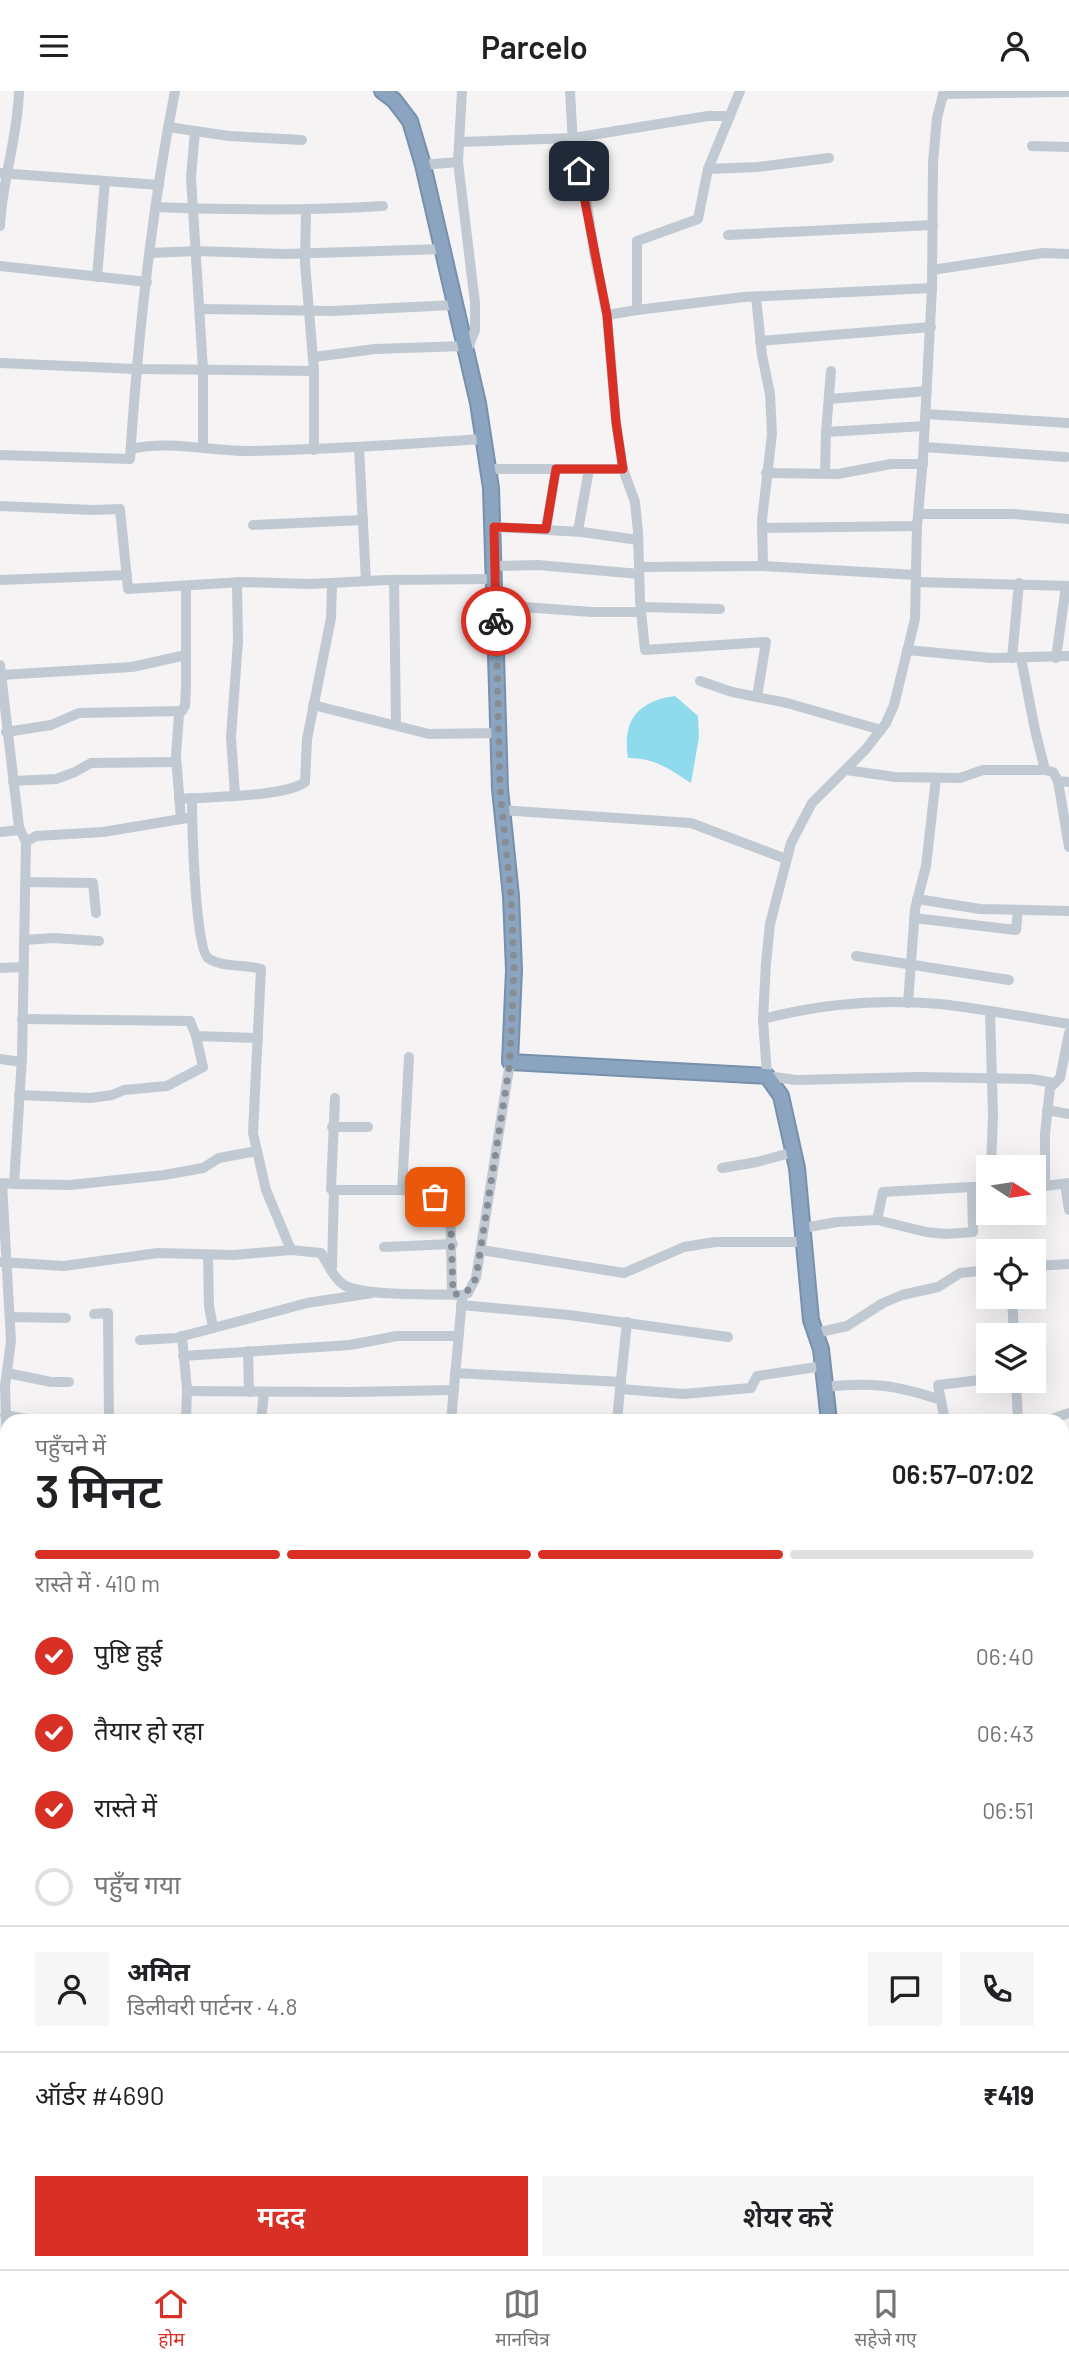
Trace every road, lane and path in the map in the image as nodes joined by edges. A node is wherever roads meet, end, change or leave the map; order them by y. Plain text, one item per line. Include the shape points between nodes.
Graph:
1 (19, 91) edge
2 (175, 91) edge
3 (382, 91) edge
4 (462, 91) edge
5 (570, 91) edge
6 (740, 91) edge
7 (944, 93) edge
8 (1069, 93) edge
9 (730, 115) junction
10 (168, 127) junction
11 (195, 131) junction
12 (573, 138) junction
13 (302, 140) dead end
14 (460, 142) junction
15 (1032, 146) dead end
16 (1069, 147) edge
17 (829, 158) dead end
18 (458, 162) junction
19 (423, 165) junction
20 (708, 169) junction
21 (4, 173) edge
22 (104, 181) junction
23 (159, 185) junction
24 (383, 206) dead end
25 (156, 207) junction
26 (192, 208) junction
27 (306, 210) junction
28 (933, 225) junction
29 (0, 226) edge
30 (728, 235) dead end
31 (442, 249) junction
32 (196, 251) junction
33 (151, 253) junction
34 (305, 253) junction
35 (1069, 254) edge
36 (0, 266) edge
37 (932, 270) junction
38 (97, 277) junction
39 (147, 282) junction
40 (932, 288) junction
41 (756, 297) junction
42 (454, 305) junction
43 (200, 309) junction
44 (637, 310) junction
45 (310, 311) junction
46 (607, 315) junction
47 (930, 327) junction
48 (760, 341) junction
49 (465, 350) junction
50 (314, 357) junction
51 (0, 363) edge
52 (136, 369) junction
53 (203, 369) junction
54 (314, 371) junction
55 (831, 371) dead end
56 (927, 391) junction
57 (829, 399) junction
58 (926, 414) junction
59 (1069, 423) edge
60 (925, 426) junction
61 (827, 432) junction
62 (483, 439) junction
63 (359, 447) junction
64 (924, 447) junction
65 (204, 448) junction
66 (131, 449) junction
67 (314, 450) junction
68 (0, 455) edge
69 (1066, 457) dead end
70 (923, 464) junction
71 (488, 469) junction
72 (556, 469) junction
73 (589, 469) junction
74 (623, 469) junction
75 (766, 473) junction
76 (825, 474) junction
77 (0, 506) edge
78 (919, 514) junction
79 (1069, 519) edge
80 (363, 520) junction
81 (253, 525) dead end
82 (917, 526) junction
83 (494, 527) junction
84 (762, 528) junction
85 (546, 529) junction
86 (578, 531) junction
87 (638, 540) junction
88 (763, 566) junction
89 (639, 570) junction
90 (495, 573) junction
91 (127, 575) junction
92 (916, 578) junction
93 (0, 580) edge
94 (394, 580) junction
95 (366, 581) junction
96 (237, 583) junction
97 (332, 583) junction
98 (1019, 583) junction
99 (1068, 586) edge
100 (186, 587) junction
101 (496, 605) junction
102 (720, 608) dead end
103 (641, 609) junction
104 (907, 650) junction
105 (186, 655) junction
106 (1069, 656) edge
107 (1017, 658) junction
108 (1056, 658) junction
109 (0, 665) edge
110 (1, 675) edge
111 (700, 681) dead end
112 (757, 697) junction
113 (313, 705) junction
114 (182, 711) junction
115 (2, 715) edge
116 (396, 725) junction
117 (881, 730) junction
118 (6, 732) junction
119 (499, 733) junction
120 (176, 762) junction
121 (846, 770) junction
122 (1045, 770) junction
123 (936, 778) junction
124 (13, 781) junction
125 (1064, 782) edge
126 (235, 796) junction
127 (191, 798) junction
128 (179, 799) junction
129 (502, 810) junction
130 (192, 818) junction
131 (181, 819) junction
132 (20, 830) junction
133 (0, 832) edge
134 (26, 842) junction
135 (1069, 846) edge
136 (786, 859) junction
137 (25, 882) junction
138 (916, 899) junction
139 (1018, 910) junction
140 (1069, 911) edge
141 (96, 913) dead end
142 (914, 918) junction
143 (24, 940) junction
144 (99, 941) dead end
145 (856, 956) dead end
146 (911, 965) junction
147 (24, 967) junction
148 (0, 968) edge
149 (1009, 980) dead end
150 (908, 1003) junction
151 (990, 1011) junction
152 (22, 1019) junction
153 (763, 1019) junction
154 (1069, 1024) edge
155 (1069, 1033) edge
156 (196, 1036) junction
157 (258, 1038) junction
158 (409, 1057) dead end
159 (0, 1059) edge
160 (22, 1062) junction
161 (510, 1062) junction
162 (766, 1076) junction
163 (992, 1079) junction
164 (1054, 1083) junction
165 (19, 1094) junction
166 (335, 1098) dead end
167 (1047, 1110) junction
168 (1069, 1114) edge
169 (332, 1127) junction
170 (368, 1127) dead end
171 (257, 1151) junction
172 (794, 1152) junction
173 (991, 1155) edge
174 (1043, 1155) edge
175 (722, 1168) dead end
176 (1, 1183) edge
177 (1067, 1183) edge
178 (14, 1184) junction
179 (1046, 1186) edge
180 (976, 1187) edge
181 (972, 1188) junction
182 (334, 1190) junction
183 (402, 1190) junction
184 (1069, 1210) edge
185 (877, 1220) junction
186 (803, 1235) junction
187 (453, 1244) junction
188 (384, 1247) dead end
189 (291, 1250) junction
190 (481, 1250) junction
191 (208, 1255) junction
192 (2, 1262) edge
193 (1069, 1264) edge
194 (1046, 1265) edge
195 (332, 1268) junction
196 (976, 1271) edge
197 (378, 1292) junction
198 (459, 1298) junction
199 (94, 1314) dead end
200 (10, 1317) junction
201 (66, 1318) dead end
202 (627, 1322) junction
203 (213, 1328) junction
204 (816, 1333) junction
205 (182, 1336) junction
206 (458, 1336) junction
207 (728, 1336) dead end
208 (140, 1340) dead end
209 (248, 1351) junction
210 (183, 1356) junction
211 (823, 1366) junction
212 (455, 1373) junction
213 (4, 1374) edge
214 (976, 1381) edge
215 (69, 1382) dead end
216 (620, 1385) junction
217 (825, 1387) junction
218 (454, 1390) junction
219 (187, 1391) junction
220 (248, 1392) junction
221 (264, 1392) junction
222 (1017, 1393) edge
223 (941, 1400) junction
224 (5, 1414) edge
225 (109, 1414) edge
226 (186, 1414) edge
227 (262, 1414) edge
228 (452, 1414) edge
229 (618, 1414) edge
230 (828, 1414) edge
231 (944, 1414) edge
232 (1018, 1414) edge

1 - 21 street via 17,128
2 - 10 street
3 - 19 highway via 410,121
4 - 14 street
5 - 12 street
6 - 9 street
7 - 8 street
7 - 28 street via 933,163
9 - 12 street
9 - 20 street
10 - 11 street
10 - 23 street
11 - 13 street
11 - 26 street
12 - 14 street
12 - 46 street
14 - 18 street
15 - 16 street
17 - 20 street
18 - 19 street
18 - 49 street via 475,303 475,330
19 - 31 highway
20 - 44 street via 698,219 637,241
21 - 22 street
21 - 29 street
22 - 23 street
22 - 38 street
23 - 25 street
24 - 27 street
25 - 26 street
25 - 33 street
26 - 27 street
26 - 32 street
27 - 34 street
28 - 30 street
28 - 37 street
31 - 34 street
31 - 42 highway
32 - 33 street
32 - 34 street
32 - 43 street
33 - 39 street
34 - 45 street
35 - 37 street via 1043,253
36 - 38 street
37 - 40 street
38 - 39 street
39 - 52 street
40 - 41 street
40 - 47 street
41 - 44 street
41 - 48 street
42 - 45 street
42 - 49 highway
43 - 45 street
43 - 53 street
44 - 46 street
45 - 50 street
46 - 74 street
47 - 48 street
47 - 56 street
48 - 75 street via 772,434
49 - 50 street via 375,349
49 - 62 highway
50 - 54 street
51 - 52 street
52 - 53 street
52 - 66 street
53 - 54 street
53 - 65 street
54 - 67 street
55 - 57 street
56 - 57 street
56 - 58 street
57 - 61 street
58 - 59 street
58 - 60 street
60 - 61 street
60 - 64 street
61 - 76 street
62 - 63 street
62 - 71 highway
63 - 67 street
63 - 80 street
64 - 69 street
64 - 70 street
65 - 66 street
65 - 67 street
66 - 68 street via 130,459
70 - 76 street
70 - 78 street
71 - 72 street
71 - 83 highway
72 - 73 street
72 - 85 street
73 - 74 street
73 - 86 street
74 - 87 street via 635,502
75 - 76 street
75 - 84 street
77 - 91 street via 120,509
78 - 79 street
78 - 82 street
80 - 81 street
80 - 95 street
82 - 84 street
82 - 92 street
83 - 85 street
83 - 90 highway
84 - 88 street
85 - 86 street
86 - 87 street
87 - 89 street
88 - 89 street
88 - 92 street
89 - 90 street via 538,565
89 - 103 street
90 - 94 street
90 - 101 highway
91 - 93 street
91 - 100 street via 128,589
92 - 98 street
92 - 104 street via 915,619
94 - 95 street
94 - 116 street
95 - 97 street
96 - 97 street
96 - 100 street
96 - 126 street via 231,737
97 - 113 street via 331,618
98 - 99 street
98 - 107 street
99 - 108 street
100 - 105 street
101 - 103 street via 592,612
101 - 119 highway
102 - 103 street
103 - 112 street via 645,650 766,642
104 - 107 street
104 - 117 street via 894,705
105 - 110 street via 132,667
105 - 114 street
106 - 108 street
107 - 108 street
107 - 122 street
109 - 110 street
110 - 115 street
111 - 112 street
112 - 117 street
113 - 116 street
113 - 126 street via 305,782 299,787
114 - 118 street via 79,713 51,725
114 - 120 street
115 - 118 street
116 - 119 street via 438,734
117 - 121 street
118 - 124 street
119 - 129 highway
120 - 124 street via 91,763 56,779
120 - 128 street
121 - 123 street
121 - 136 street via 812,803
122 - 123 street via 983,770 960,778
122 - 125 street
123 - 138 street via 926,866
124 - 132 street
125 - 135 street
126 - 127 street
127 - 128 street
127 - 130 street
128 - 131 street
129 - 136 street via 691,823
129 - 161 highway via 514,970
130 - 131 street
130 - 157 street via 202,951 208,959 261,969
131 - 134 street via 103,832 36,836
132 - 133 street
132 - 134 street
134 - 137 street
136 - 153 street via 770,924
137 - 141 street via 93,883
137 - 143 street
138 - 139 street
138 - 142 street
139 - 140 street
139 - 142 street via 1016,930
142 - 146 street
143 - 144 street
143 - 147 street
145 - 146 street
146 - 149 street
146 - 150 street
147 - 148 street
147 - 152 street
150 - 151 street
150 - 153 street via 850,1004
151 - 154 street
151 - 163 street
152 - 156 street via 190,1021
152 - 160 street
153 - 162 street
155 - 164 street via 1060,1077
156 - 157 street
156 - 165 street via 202,1067 166,1086 90,1098
157 - 171 street via 253,1133
158 - 183 street
159 - 160 street
160 - 165 street
161 - 162 highway
161 - 190 street
162 - 163 street via 796,1080
162 - 172 highway via 781,1096
163 - 164 street
163 - 173 street
164 - 167 street
165 - 178 street
166 - 169 street
167 - 168 street
167 - 174 street
169 - 170 street
169 - 182 street
171 - 178 street via 164,1175 71,1185
171 - 189 street via 266,1190
172 - 175 street
172 - 186 highway
176 - 178 street
176 - 192 street
177 - 179 street
177 - 184 street
180 - 181 street
181 - 185 street via 883,1192
181 - 185 street via 973,1232 946,1234
182 - 183 street
182 - 195 street
183 - 187 street via 435,1190 435,1197 450,1199
185 - 186 street via 837,1222
186 - 190 street via 684,1247 624,1273
186 - 204 highway
187 - 188 street
187 - 198 street
189 - 191 street
189 - 195 street via 321,1254
190 - 198 street via 476,1278 468,1293
191 - 192 street via 158,1253 64,1266
191 - 203 street
192 - 200 street
193 - 194 street
195 - 197 street via 346,1287
196 - 204 street via 960,1273 939,1287 883,1303 847,1326
197 - 198 street
197 - 203 street via 307,1303
198 - 202 street
198 - 206 street
199 - 225 street via 108,1313
200 - 201 street
200 - 213 street via 11,1341
202 - 207 street
202 - 216 street
203 - 205 street
204 - 211 highway
205 - 208 street
205 - 210 street
206 - 209 street via 397,1336 351,1345
206 - 212 street
209 - 210 street
209 - 220 street
210 - 219 street
211 - 216 street via 757,1376 751,1388 683,1394
211 - 217 highway
212 - 216 street
212 - 218 street
213 - 215 street
213 - 224 street
214 - 223 street via 938,1385
216 - 229 street
217 - 223 street via 877,1384
217 - 230 highway
218 - 221 street
218 - 228 street
219 - 220 street
219 - 226 street
220 - 221 street
221 - 227 street
222 - 232 street
223 - 231 street

